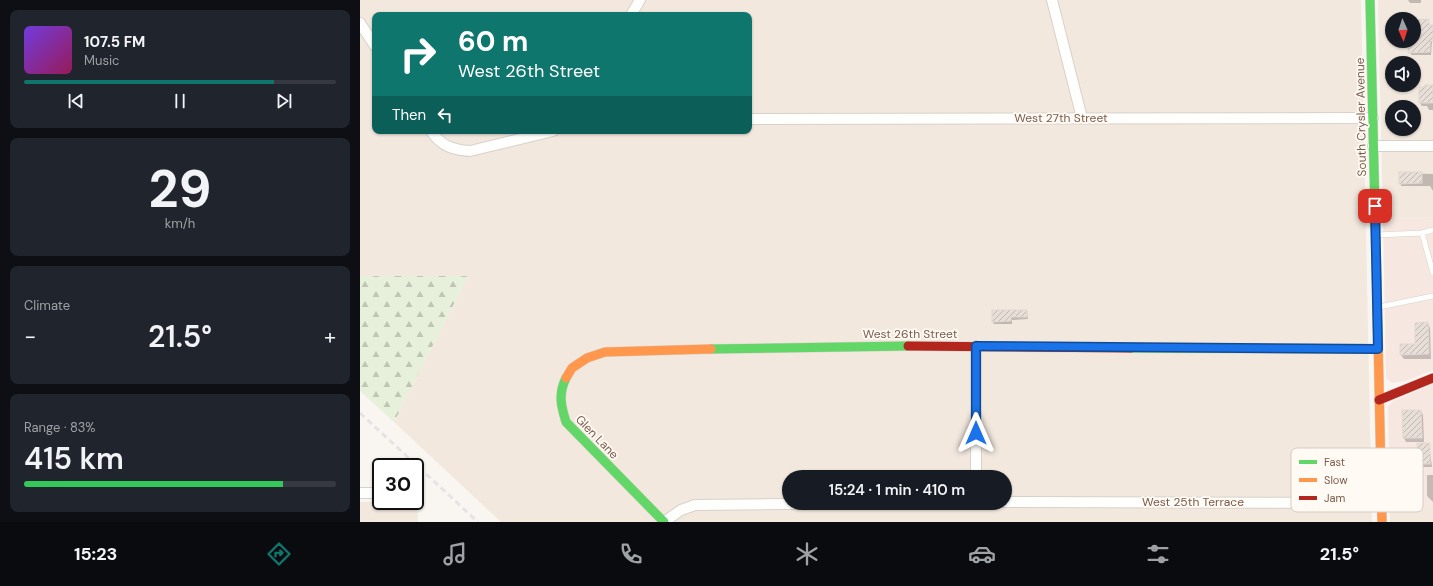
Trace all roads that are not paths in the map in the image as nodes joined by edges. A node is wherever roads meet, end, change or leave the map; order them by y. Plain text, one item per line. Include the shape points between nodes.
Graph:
1 (640, 0) edge
2 (1052, 0) edge
3 (1370, 0) edge
4 (633, 12) edge
5 (360, 23) edge
6 (372, 41) edge
7 (1082, 118) junction
8 (1373, 118) junction
9 (752, 119) edge
10 (433, 134) edge
11 (541, 134) edge
12 (1373, 146) junction
13 (1433, 146) edge
14 (1433, 230) edge
15 (1422, 233) junction
16 (1375, 236) junction
17 (1433, 273) edge
18 (1433, 296) edge
19 (1377, 307) junction
20 (976, 346) junction
21 (1378, 349) junction
22 (587, 358) joint
23 (1433, 378) edge
24 (1379, 400) junction
25 (1380, 448) edge
26 (976, 470) edge
27 (360, 493) edge
28 (372, 493) edge
29 (1012, 502) edge
30 (1291, 503) edge
31 (782, 504) edge
32 (664, 522) edge

1 - 4 street
2 - 7 street
3 - 8 street, South Crysler Avenue
5 - 6 street
7 - 8 street, West 27th Street
7 - 9 street, West 27th Street
8 - 12 street, South Crysler Avenue
10 - 11 street via 446,146 470,151
12 - 13 street
12 - 16 street, South Crysler Avenue
14 - 15 lane
15 - 16 lane
15 - 17 lane
16 - 19 street, South Crysler Avenue
18 - 19 lane
19 - 21 street, South Crysler Avenue
20 - 21 street, West 26th Street
20 - 22 street, West 26th Street via 606,352
20 - 26 street
21 - 24 street, South Crysler Avenue
22 - 32 street, Glen Lane via 572,368 562,386 560,402 566,422
23 - 24 street
24 - 25 street, South Crysler Avenue
27 - 28 street
29 - 30 street, West 25th Terrace
31 - 32 street via 695,505 681,510

